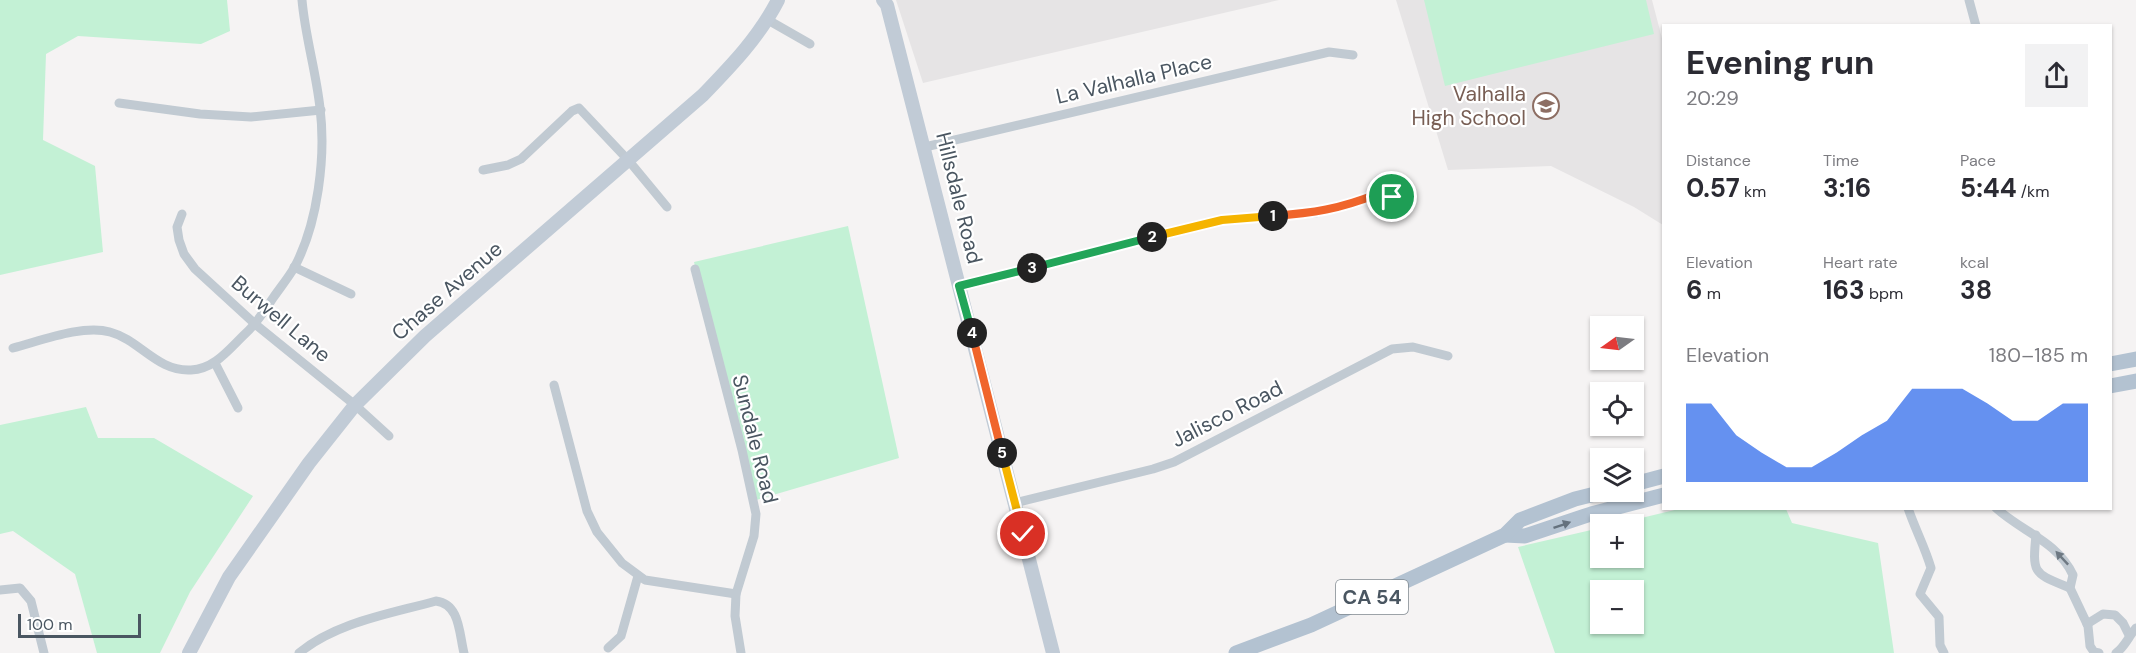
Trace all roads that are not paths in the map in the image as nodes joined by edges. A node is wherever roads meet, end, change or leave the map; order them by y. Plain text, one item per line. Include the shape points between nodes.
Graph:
1 (302, 0) edge
2 (778, 0) edge
3 (883, 0) edge
4 (1969, 0) edge
5 (768, 20) junction
6 (1975, 24) edge
7 (810, 44) dead end
8 (1353, 55) dead end
9 (119, 103) dead end
10 (321, 110) junction
11 (925, 147) junction
12 (629, 161) junction
13 (483, 170) dead end
14 (1377, 194) dead end
15 (667, 207) dead end
16 (182, 214) dead end
17 (294, 267) junction
18 (695, 269) dead end
19 (959, 286) junction
20 (351, 294) dead end
21 (255, 324) junction
22 (13, 348) dead end
23 (1448, 356) dead end
24 (2136, 359) edge
25 (215, 363) junction
26 (2112, 364) edge
27 (2136, 381) edge
28 (554, 385) dead end
29 (2112, 386) edge
30 (355, 405) junction
31 (237, 408) dead end
32 (389, 436) dead end
33 (1662, 477) edge
34 (1644, 481) edge
35 (1590, 495) edge
36 (1662, 496) edge
37 (1015, 503) junction
38 (1909, 510) edge
39 (1999, 510) edge
40 (1505, 535) junction
41 (2036, 535) junction
42 (638, 576) junction
43 (2070, 588) junction
44 (0, 590) edge
45 (736, 594) junction
46 (2087, 624) junction
47 (2132, 632) edge
48 (608, 648) dead end
49 (44, 653) edge
50 (189, 653) edge
51 (299, 653) edge
52 (464, 653) edge
53 (741, 653) edge
54 (1053, 653) edge
55 (1236, 653) edge
56 (1944, 653) edge
57 (2099, 653) edge
58 (2116, 653) edge

1 - 10 street
2 - 5 main road, Chase Avenue
3 - 11 main road, Hillsdale Road
4 - 6 street
5 - 7 street
5 - 12 main road, Chase Avenue via 744,53
8 - 11 street, La Valhalla Place via 1329,52
9 - 10 street via 251,117
10 - 17 street via 318,187 310,226
11 - 19 main road, Hillsdale Road
12 - 13 street via 579,108 521,159
12 - 15 street
12 - 30 main road, Chase Avenue via 425,336
14 - 19 street via 1316,213 1222,220
16 - 21 street, Burwell Lane via 177,233 189,262
17 - 20 street
17 - 21 street
18 - 45 street, Sundale Road via 756,514 754,536
19 - 37 main road, Hillsdale Road
21 - 25 street
21 - 30 street, Burwell Lane
22 - 25 street via 98,329 118,334 168,367 191,370
23 - 37 street, Jalisco Road via 1413,347 1392,349 1174,462
24 - 26 main road
25 - 31 street
27 - 29 main road
28 - 42 street via 587,511 597,532
30 - 32 street, Burwell Lane
30 - 50 main road, Chase Avenue via 315,454 229,577
33 - 34 main road
35 - 40 main road, CA 54 via 1520,520
40 -> 36 main road, CA 54 via 1525,536
37 - 54 main road, Hillsdale Road
38 - 56 street via 1931,568 1920,594 1939,616
39 - 41 street
40 - 55 main road, CA 54 via 1311,625
43 -> 41 street via 2073,575 2066,560
41 - 43 street via 2035,569
42 - 45 street
42 - 48 street via 621,636
43 - 46 street
44 - 49 street via 20,588 28,596
45 - 53 street, Sundale Road
46 - 47 street via 2103,614 2115,615
46 - 57 street via 2090,646
47 - 58 street
51 - 52 street via 339,629 436,601 451,607

